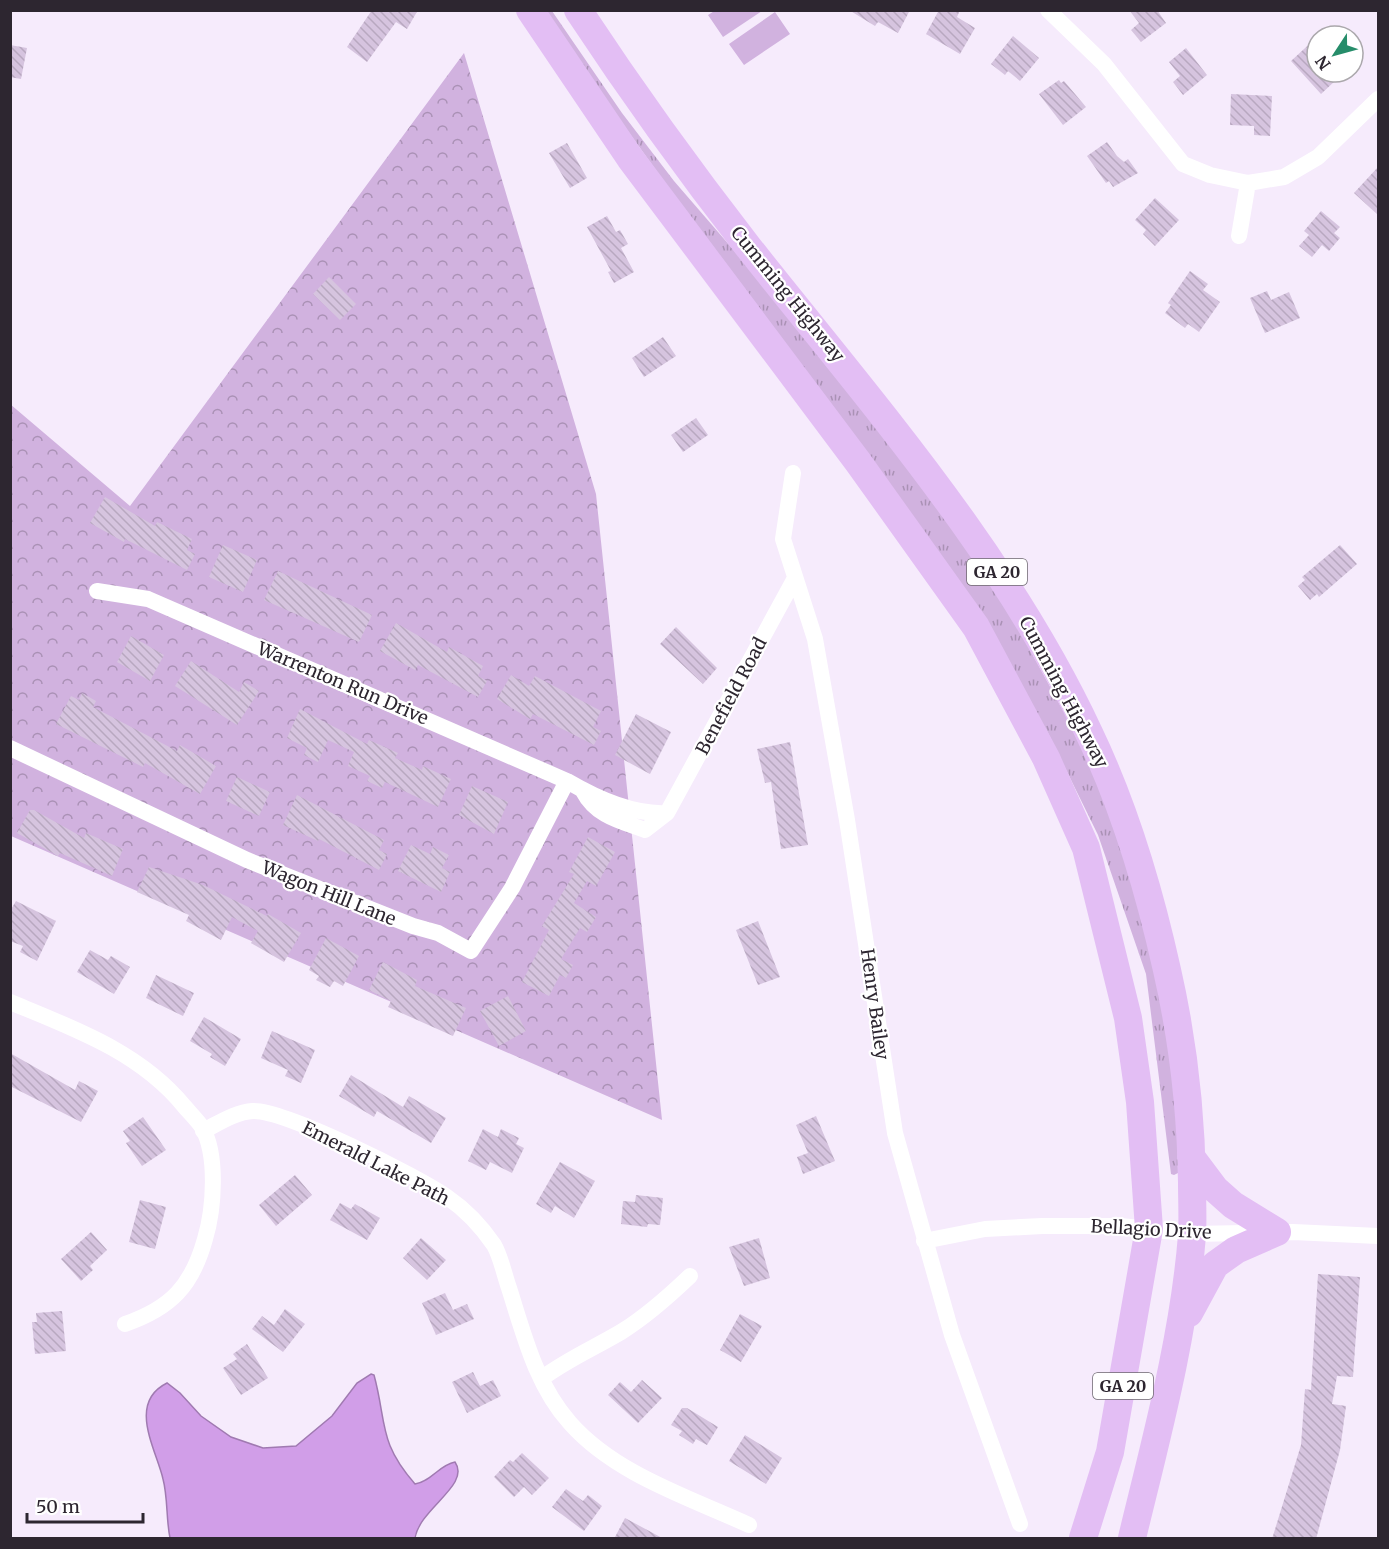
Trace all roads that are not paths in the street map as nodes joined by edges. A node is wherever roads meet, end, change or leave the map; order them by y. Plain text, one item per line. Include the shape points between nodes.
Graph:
1 (530, 10) edge
2 (578, 10) edge
3 (1048, 10) edge
4 (1378, 99) edge
5 (1248, 183) junction
6 (1239, 236) dead end
7 (793, 473) dead end
8 (795, 578) junction
9 (97, 591) dead end
10 (10, 748) edge
11 (567, 781) junction
12 (667, 813) joint
13 (10, 1002) edge
14 (203, 1131) junction
15 (1191, 1157) junction
16 (1149, 1229) junction
17 (1277, 1232) junction
18 (1192, 1234) junction
19 (1378, 1236) edge
20 (924, 1241) junction
21 (690, 1276) dead end
22 (125, 1324) dead end
23 (1179, 1334) junction
24 (541, 1379) junction
25 (1020, 1524) dead end
26 (749, 1525) dead end
27 (1083, 1539) edge
28 (1132, 1539) edge

1 - 16 highway, GA 20 via 630,158 976,627 1047,758 1086,848 1128,1018 1140,1102
2 - 15 highway, Cumming Highway / GA 20 via 627,84 748,246 838,356 1001,578 1063,682 1116,795 1159,935 1181,1033
3 - 5 street via 1104,64 1183,164 1210,176
4 - 5 street via 1318,157 1284,177
5 - 6 street
7 - 8 street, Henry Bailey via 783,539
8 - 12 street, Benefield Road
8 - 20 street, Henry Bailey via 815,639 895,1133
9 - 11 street, Warrenton Run Drive via 148,599
10 - 11 street, Wagon Hill Lane via 247,860 438,933 471,951 512,888
11 - 12 street, Warrenton Run Drive via 610,809
13 - 14 street via 139,1062 170,1088
14 - 22 street via 213,1189 198,1266 175,1297 150,1315
14 - 24 street, Emerald Lake Path via 231,1116 254,1111 290,1119 446,1196 474,1219 495,1247
15 - 17 highway via 1215,1189
15 - 18 highway, Cumming Highway / GA 20
16 - 18 street, Bellagio Drive
16 - 20 street, Bellagio Drive via 985,1229
16 - 27 highway, GA 20 via 1110,1452
17 - 18 street, Bellagio Drive
17 - 19 street, Bellagio Drive
17 - 23 highway via 1236,1250 1215,1265
18 - 23 highway, Cumming Highway / GA 20
20 - 25 street, Henry Bailey via 952,1335
21 - 24 street via 650,1312
23 - 28 highway, Cumming Highway / GA 20
24 - 26 street, Emerald Lake Path via 568,1422 588,1442 627,1469

